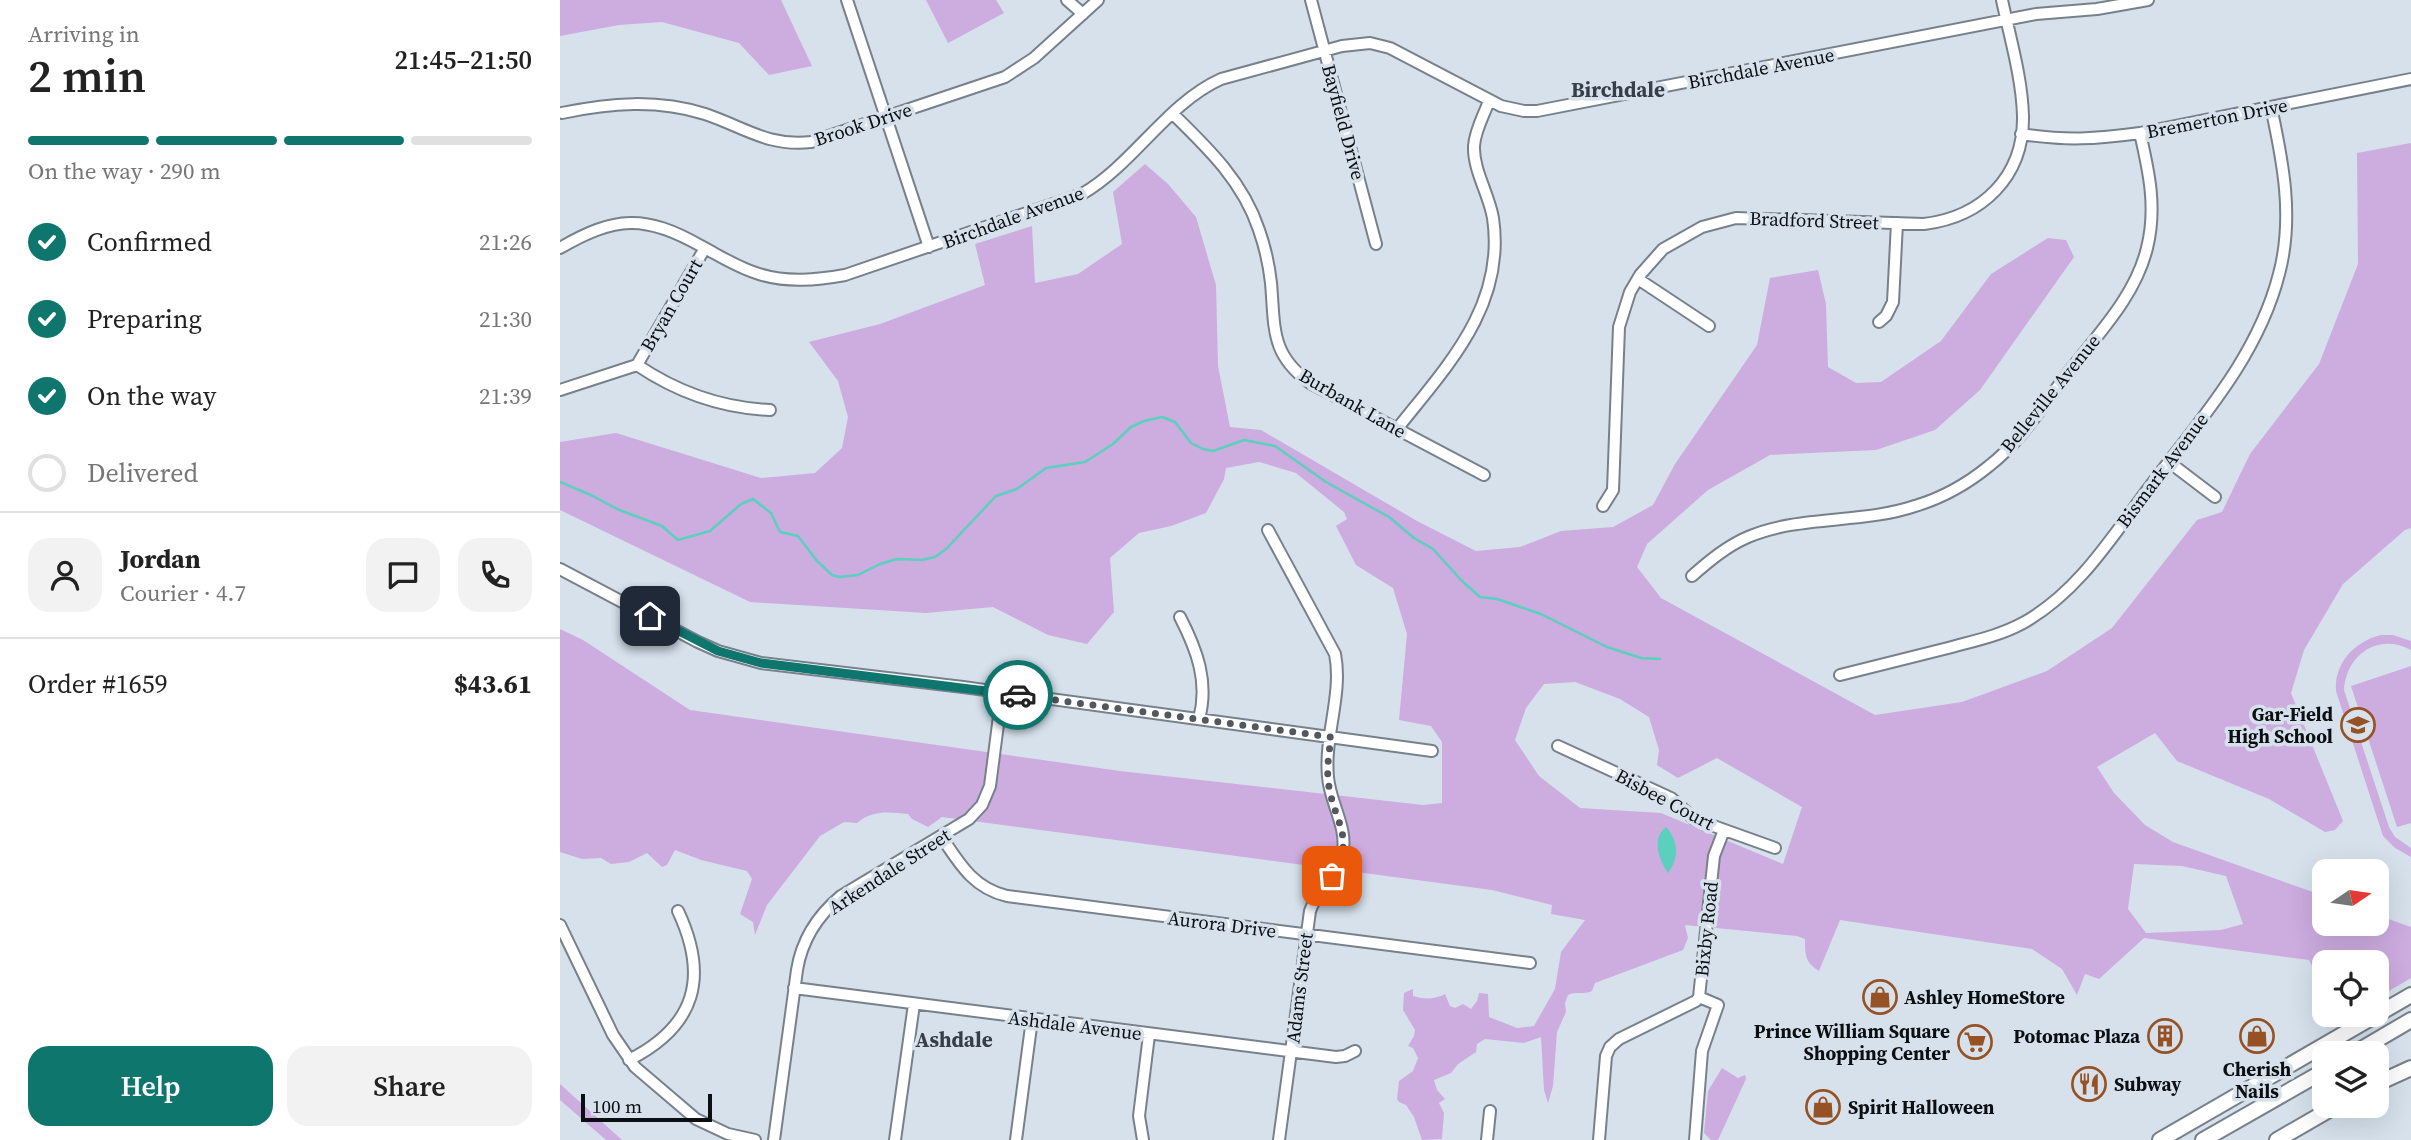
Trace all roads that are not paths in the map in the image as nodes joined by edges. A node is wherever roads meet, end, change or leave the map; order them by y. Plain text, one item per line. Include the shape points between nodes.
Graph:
1 (847, 0) edge
2 (1067, 0) edge
3 (1098, 0) edge
4 (1311, 0) edge
5 (2003, 0) edge
6 (2148, 0) edge
7 (1083, 14) junction
8 (2006, 20) junction
9 (1325, 51) junction
10 (2411, 79) edge
11 (1489, 101) junction
12 (2271, 107) junction
13 (562, 113) edge
14 (1173, 114) junction
15 (886, 117) junction
16 (2140, 133) junction
17 (2021, 134) junction
18 (1897, 223) junction
19 (1376, 244) dead end
20 (929, 247) junction
21 (560, 248) edge
22 (705, 248) junction
23 (1638, 279) junction
24 (1879, 322) dead end
25 (1709, 326) dead end
26 (637, 365) junction
27 (560, 390) edge
28 (770, 410) dead end
29 (1397, 429) junction
30 (2169, 462) junction
31 (1485, 475) dead end
32 (2215, 497) dead end
33 (1603, 506) dead end
34 (1268, 530) dead end
35 (560, 569) edge
36 (1692, 576) dead end
37 (1180, 617) dead end
38 (1840, 676) dead end
39 (1002, 692) junction
40 (1199, 719) junction
41 (1331, 737) junction
42 (1558, 746) dead end
43 (1432, 751) dead end
44 (1724, 830) junction
45 (942, 836) junction
46 (1775, 848) dead end
47 (677, 911) dead end
48 (562, 932) edge
49 (1306, 934) junction
50 (1530, 963) dead end
51 (794, 988) junction
52 (2411, 995) edge
53 (1699, 997) junction
54 (914, 1004) junction
55 (1032, 1019) junction
56 (2411, 1020) edge
57 (1149, 1035) junction
58 (2337, 1041) edge
59 (2375, 1041) edge
60 (1354, 1051) dead end
61 (1291, 1052) junction
62 (2312, 1056) edge
63 (629, 1060) junction
64 (2411, 1068) edge
65 (2312, 1077) edge
66 (2389, 1078) edge
67 (1490, 1111) dead end
68 (2315, 1118) edge
69 (755, 1140) edge
70 (774, 1140) edge
71 (895, 1140) edge
72 (1016, 1140) edge
73 (1143, 1140) edge
74 (1279, 1140) edge
75 (1487, 1140) edge
76 (1599, 1140) edge
77 (1695, 1140) edge
78 (2160, 1140) edge
79 (2203, 1140) edge
80 (2277, 1140) edge

1 - 15 street
2 - 7 street
3 - 7 street, Brook Drive
4 - 9 street, Bayfield Drive
5 - 8 street, Bradford Street
6 - 8 street, Birchdale Avenue
7 - 15 street, Brook Drive via 1005,77
8 - 11 street, Birchdale Avenue via 1537,111 1513,110
8 - 17 street, Bradford Street via 2022,104
9 - 11 street, Birchdale Avenue via 1359,43 1379,44
9 - 14 street, Birchdale Avenue via 1221,79 1199,90
9 - 19 street, Bayfield Drive
10 - 12 street, Bremerton Drive
11 - 29 street via 1474,145 1494,233 1487,291 1463,345
12 - 16 street, Bremerton Drive
12 - 30 street, Bismark Avenue via 2286,195 2279,273 2241,365
13 - 15 street, Brook Drive via 616,103 656,104 703,114 789,144 811,142
14 - 20 street, Birchdale Avenue via 1104,180 1082,194
14 - 29 street, Burbank Lane via 1222,163 1251,210 1266,254 1276,341 1289,365 1310,383
15 - 20 street
16 - 17 street, Bremerton Drive via 2075,140
16 - 36 street, Belleville Avenue via 2152,210 2141,268 2121,304 2010,447 1973,478 1935,499 1894,512 1763,531 1722,551
17 - 18 street, Bradford Street via 2009,172 1980,205 1941,222
18 - 23 street, Bradford Street via 1750,217 1719,222 1677,239
18 - 24 street via 1893,302
20 - 22 street, Birchdale Avenue via 845,275 808,280 760,274
21 - 22 street, Birchdale Avenue via 595,229 633,223 666,228
22 - 26 street, Bryan Court
23 - 25 street
23 - 33 street, Bradford Street via 1619,327 1613,491
26 - 27 street, Bryan Court
26 - 28 street via 694,395
29 - 31 street, Burbank Lane
30 - 32 street
30 - 38 street, Bismark Avenue via 2084,573 2024,623 1989,637
34 - 41 street, Adams Street via 1335,654 1338,674
35 - 39 street via 717,650 761,663
37 - 40 street via 1202,673
39 - 40 street
39 - 45 street, Arkendale Street via 987,796 976,813
40 - 41 street
41 - 43 street
41 - 49 street, Adams Street via 1328,774 1344,846 1338,867 1313,900
42 - 44 street, Bisbee Court via 1671,798 1694,819
44 - 46 street, Bisbee Court
44 - 53 street, Bixby Road via 1714,856
45 - 49 street, Aurora Drive via 970,878 1000,894
45 - 51 street, Arkendale Street via 841,896 824,912 803,944
47 - 63 street via 693,953 692,993 678,1024
48 - 63 street
49 - 50 street, Aurora Drive
49 - 61 street, Adams Street
51 - 54 street, Ashdale Avenue
51 - 70 street, Arkendale Street
52 - 58 main road
53 - 76 street via 1610,1047
53 - 77 street, Bixby Road via 1718,1005 1702,1051
54 - 55 street, Ashdale Avenue
54 - 71 street
55 - 57 street, Ashdale Avenue
55 - 72 street
56 - 59 main road
57 - 61 street, Ashdale Avenue
57 - 73 street via 1139,1116
60 - 61 street, Ashdale Avenue via 1336,1057
61 - 74 street, Adams Street
62 - 78 main road
63 - 69 street via 696,1119
64 - 66 main road
65 - 79 main road
67 - 75 street
68 - 80 main road

